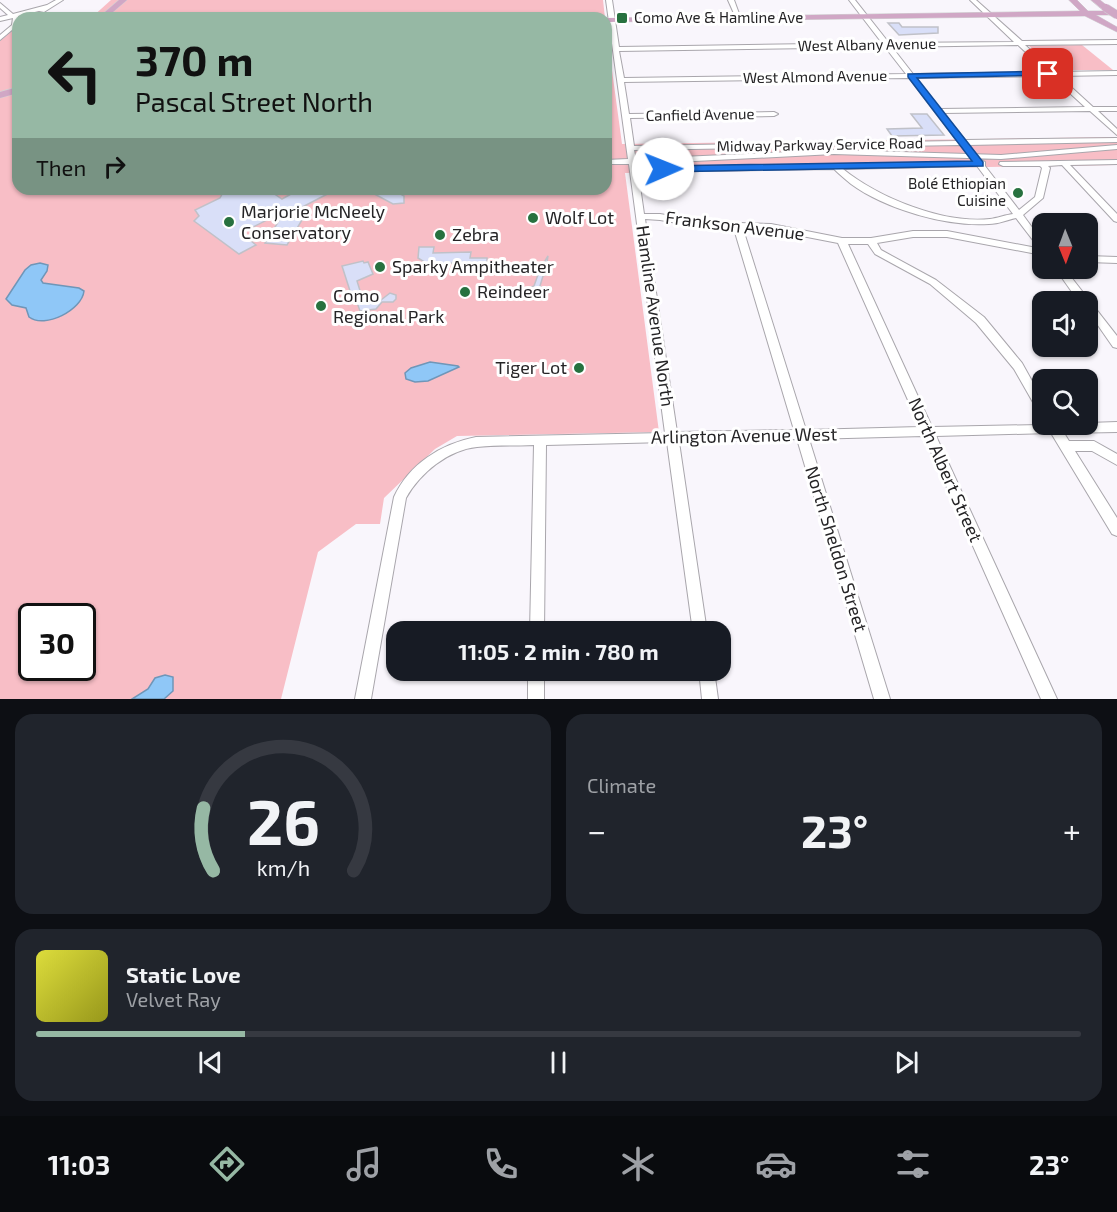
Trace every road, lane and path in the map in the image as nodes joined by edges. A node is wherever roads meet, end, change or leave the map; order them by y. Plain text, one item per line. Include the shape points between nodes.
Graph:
1 (60, 0) edge
2 (123, 0) edge
3 (731, 0) edge
4 (852, 0) edge
5 (973, 0) edge
6 (1073, 0) edge
7 (1095, 0) edge
8 (0, 5) edge
9 (47, 7) junction
10 (1113, 10) edge
11 (28, 12) edge
12 (38, 12) edge
13 (109, 12) edge
14 (113, 12) edge
15 (1088, 14) junction
16 (989, 15) junction
17 (12, 16) junction
18 (865, 16) junction
19 (739, 18) junction
20 (0, 19) edge
21 (612, 20) edge
22 (12, 22) edge
23 (12, 27) edge
24 (1117, 30) edge
25 (612, 32) edge
26 (0, 38) edge
27 (1117, 42) edge
28 (1020, 43) junction
29 (887, 45) junction
30 (616, 49) junction
31 (1053, 73) junction
32 (1117, 73) edge
33 (911, 75) junction
34 (621, 80) junction
35 (1092, 109) junction
36 (1117, 109) edge
37 (938, 111) junction
38 (774, 114) dead end
39 (626, 116) junction
40 (1117, 133) edge
41 (1117, 140) edge
42 (963, 143) junction
43 (1117, 147) edge
44 (631, 148) junction
45 (976, 161) junction
46 (1117, 162) edge
47 (612, 163) edge
48 (1042, 163) junction
49 (1064, 163) junction
50 (634, 166) junction
51 (836, 166) junction
52 (1018, 214) junction
53 (641, 216) junction
54 (1117, 219) edge
55 (738, 226) junction
56 (1032, 233) edge
57 (842, 240) junction
58 (871, 241) junction
59 (1032, 250) edge
60 (1098, 259) edge
61 (1117, 260) edge
62 (1098, 318) edge
63 (1117, 344) edge
64 (1032, 390) edge
65 (1032, 427) edge
66 (1098, 427) edge
67 (1117, 427) edge
68 (927, 431) junction
69 (801, 434) junction
70 (1059, 435) edge
71 (673, 437) junction
72 (540, 441) junction
73 (1066, 446) junction
74 (1117, 460) edge
75 (1117, 530) edge
76 (537, 621) edge
77 (698, 621) edge
78 (536, 681) edge
79 (708, 681) edge
80 (363, 699) edge
81 (536, 699) edge
82 (710, 699) edge
83 (882, 699) edge
84 (1049, 699) edge

1 - 9 street
2 - 13 main road
2 - 14 main road
3 - 19 street
4 - 18 street
5 - 16 street
6 - 15 main road
7 - 10 main road
8 - 17 street
9 - 11 street
9 - 12 street
10 - 15 main road
15 - 16 main road
15 - 24 main road
16 - 18 main road
16 - 28 street
17 - 20 street
17 - 22 street
18 - 19 main road
18 - 29 street
19 - 21 main road
23 - 26 street
25 - 30 street, Hamline Avenue North
27 - 28 street, West Albany Avenue
28 - 29 street, West Albany Avenue
28 - 31 street
29 - 30 street, West Albany Avenue
29 - 33 street
30 - 34 street, Hamline Avenue North
31 - 32 street, West Almond Avenue
31 - 33 street, West Almond Avenue
31 - 35 street
33 - 34 street, West Almond Avenue
33 - 37 street
34 - 39 street, Hamline Avenue North
35 - 36 street
35 - 37 street
35 - 40 street
37 - 42 street
38 - 39 street, Canfield Avenue
39 - 44 street, Hamline Avenue North
41 - 42 street, Midway Parkway Service Road
42 - 44 street, Midway Parkway Service Road
42 - 45 street
43 - 45 street
44 - 50 street, Hamline Avenue North
45 - 48 street, Midway Parkway Service Road
45 - 50 street via 834,152
45 - 51 street, Midway Parkway Service Road
45 - 52 street
46 - 49 street, Midway Parkway Service Road
47 - 50 street
48 - 49 street, Midway Parkway Service Road
48 - 52 street via 1046,176 1041,192
49 - 54 street
50 - 51 street, Midway Parkway Service Road
50 - 53 street, Hamline Avenue North
51 - 52 street via 873,194 921,213 976,223
52 - 56 street
53 - 55 street, Frankson Avenue
53 - 71 street, Hamline Avenue North
55 - 57 street, Frankson Avenue via 771,227
55 - 69 street, North Sheldon Street
57 - 58 street, Frankson Avenue
57 - 68 street, North Albert Street
58 - 59 street, Frankson Avenue via 913,234 947,234
58 - 64 street via 878,252 933,282 980,320 1018,366
60 - 61 street
62 - 63 street
65 - 68 street, Arlington Avenue West
66 - 67 street, Arlington Avenue West
68 - 69 street, Arlington Avenue West
68 - 84 street, North Albert Street
69 - 71 street, Arlington Avenue West
69 - 83 street, North Sheldon Street
70 - 73 street
71 - 72 street, Arlington Avenue West
71 - 77 street, Hamline Avenue North
72 - 76 street
72 - 80 street, Arlington Avenue West via 476,442 453,447 434,459 407,486 398,504
73 - 74 street via 1094,446
73 - 75 street
78 - 81 street
79 - 82 street

